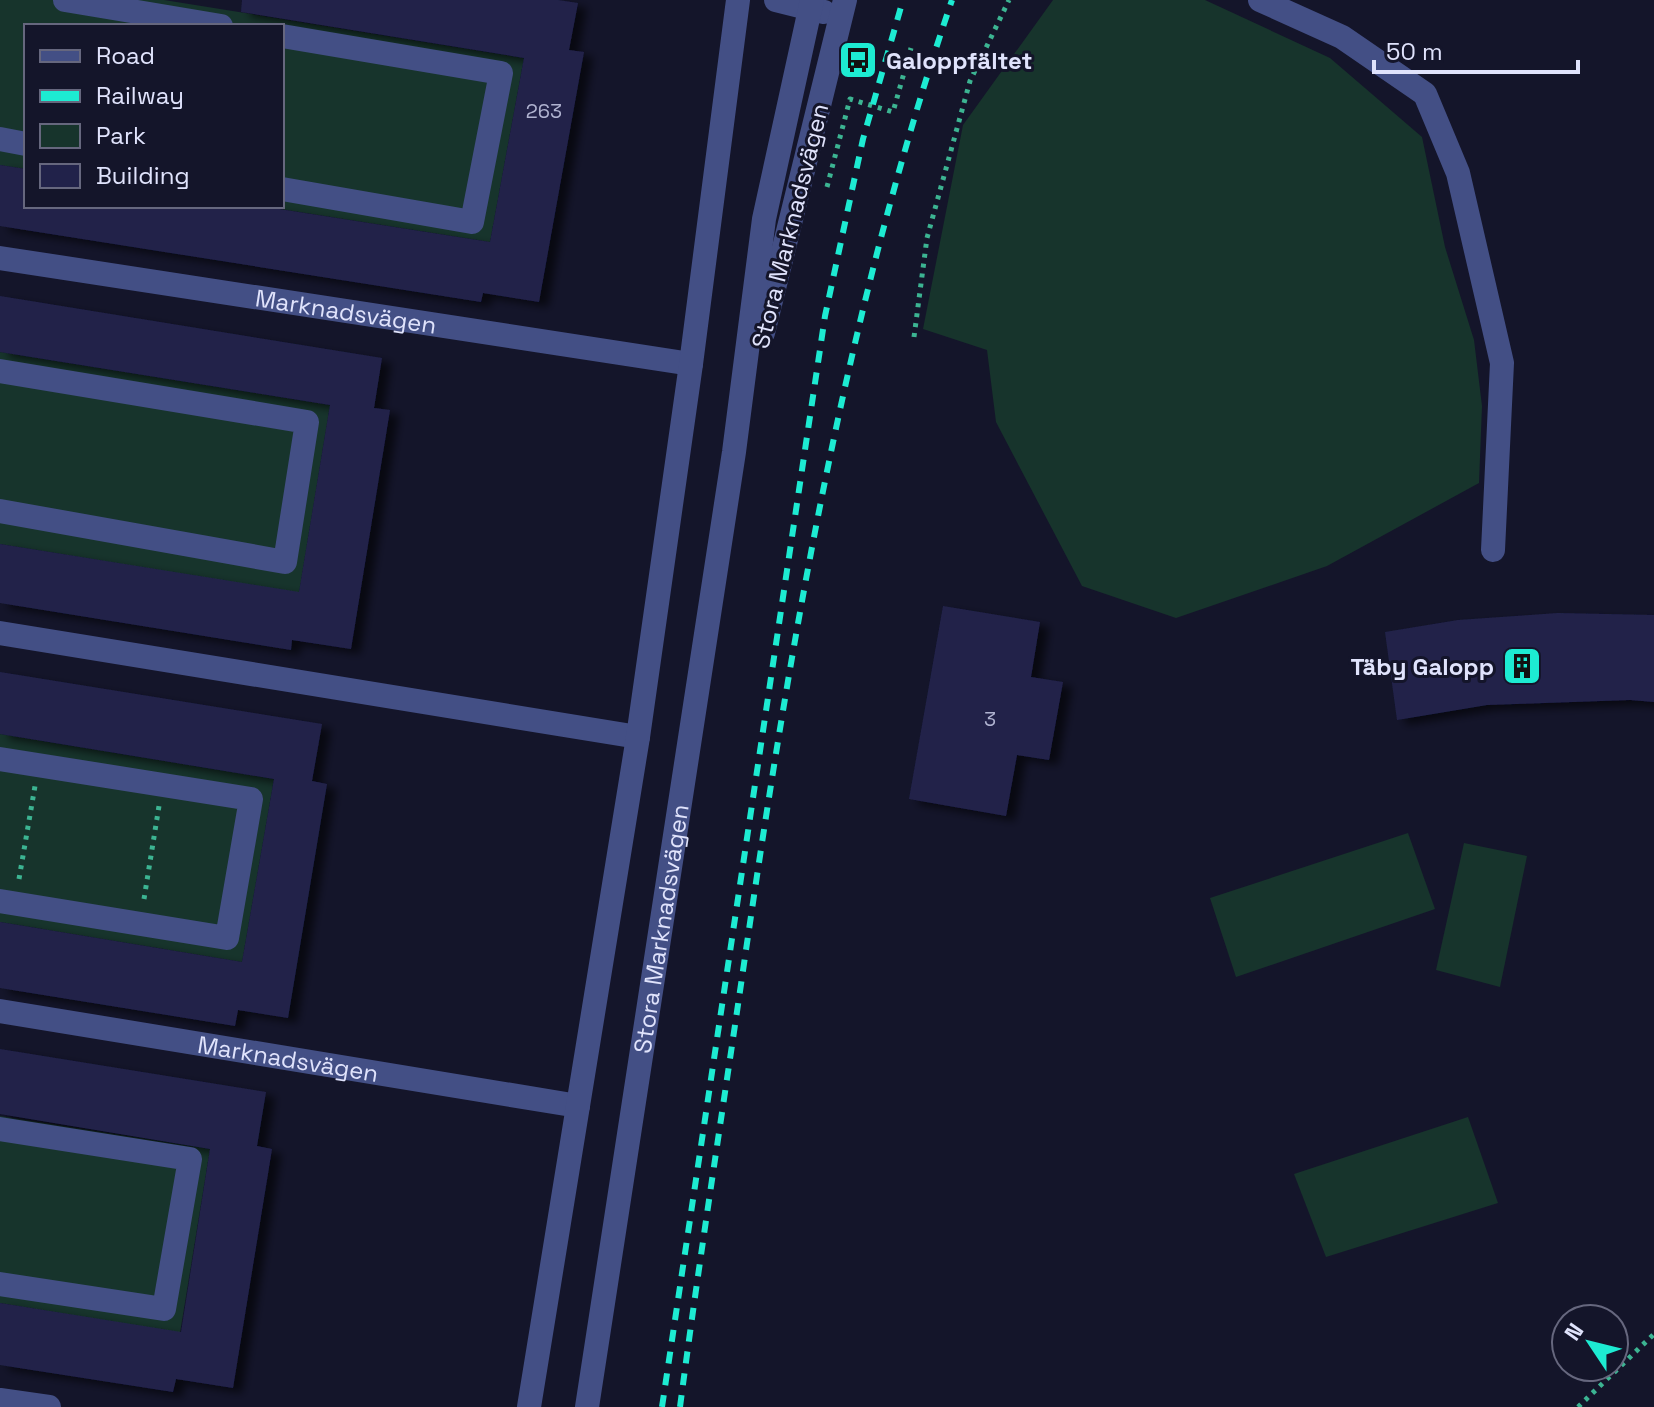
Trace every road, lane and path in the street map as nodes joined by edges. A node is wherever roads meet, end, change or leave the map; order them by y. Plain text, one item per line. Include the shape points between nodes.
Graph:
1 (65, 0) edge
2 (738, 0) edge
3 (776, 0) edge
4 (1009, 0) edge
5 (1260, 0) edge
6 (811, 4) edge
7 (843, 8) edge
8 (209, 24) edge
9 (284, 36) edge
10 (0, 139) edge
11 (24, 144) edge
12 (284, 189) edge
13 (0, 258) edge
14 (914, 337) dead end
15 (691, 364) junction
16 (0, 371) edge
17 (734, 452) junction
18 (0, 511) edge
19 (1493, 550) dead end
20 (0, 633) edge
21 (638, 737) junction
22 (0, 759) edge
23 (39, 765) junction
24 (163, 785) junction
25 (8, 902) edge
26 (139, 923) junction
27 (0, 1011) edge
28 (578, 1106) junction
29 (0, 1129) edge
30 (0, 1284) edge
31 (1654, 1334) edge
32 (0, 1400) edge
33 (49, 1407) edge
34 (529, 1407) edge
35 (587, 1407) edge
36 (1578, 1407) edge

1 - 8 street
2 - 15 street
3 - 6 street
4 - 14 path via 970,81 927,238
5 - 19 street via 1342,37 1425,94 1458,173 1502,363
6 - 7 street
6 - 17 street, Stora Marknadsvägen via 764,219
7 - 17 street, Stora Marknadsvägen
9 - 12 street via 501,73 472,222
10 - 11 street
13 - 15 street, Marknadsvägen
15 - 21 street
16 - 18 street via 307,422 285,562
17 - 35 street, Stora Marknadsvägen
20 - 21 street
21 - 28 street
22 - 23 street
23 - 24 street
23 - 25 path
24 - 26 path
24 - 26 street via 251,799 227,938
25 - 26 street
27 - 28 street, Marknadsvägen
28 - 34 street
29 - 30 street via 190,1159 164,1309
31 - 36 path
32 - 33 street

